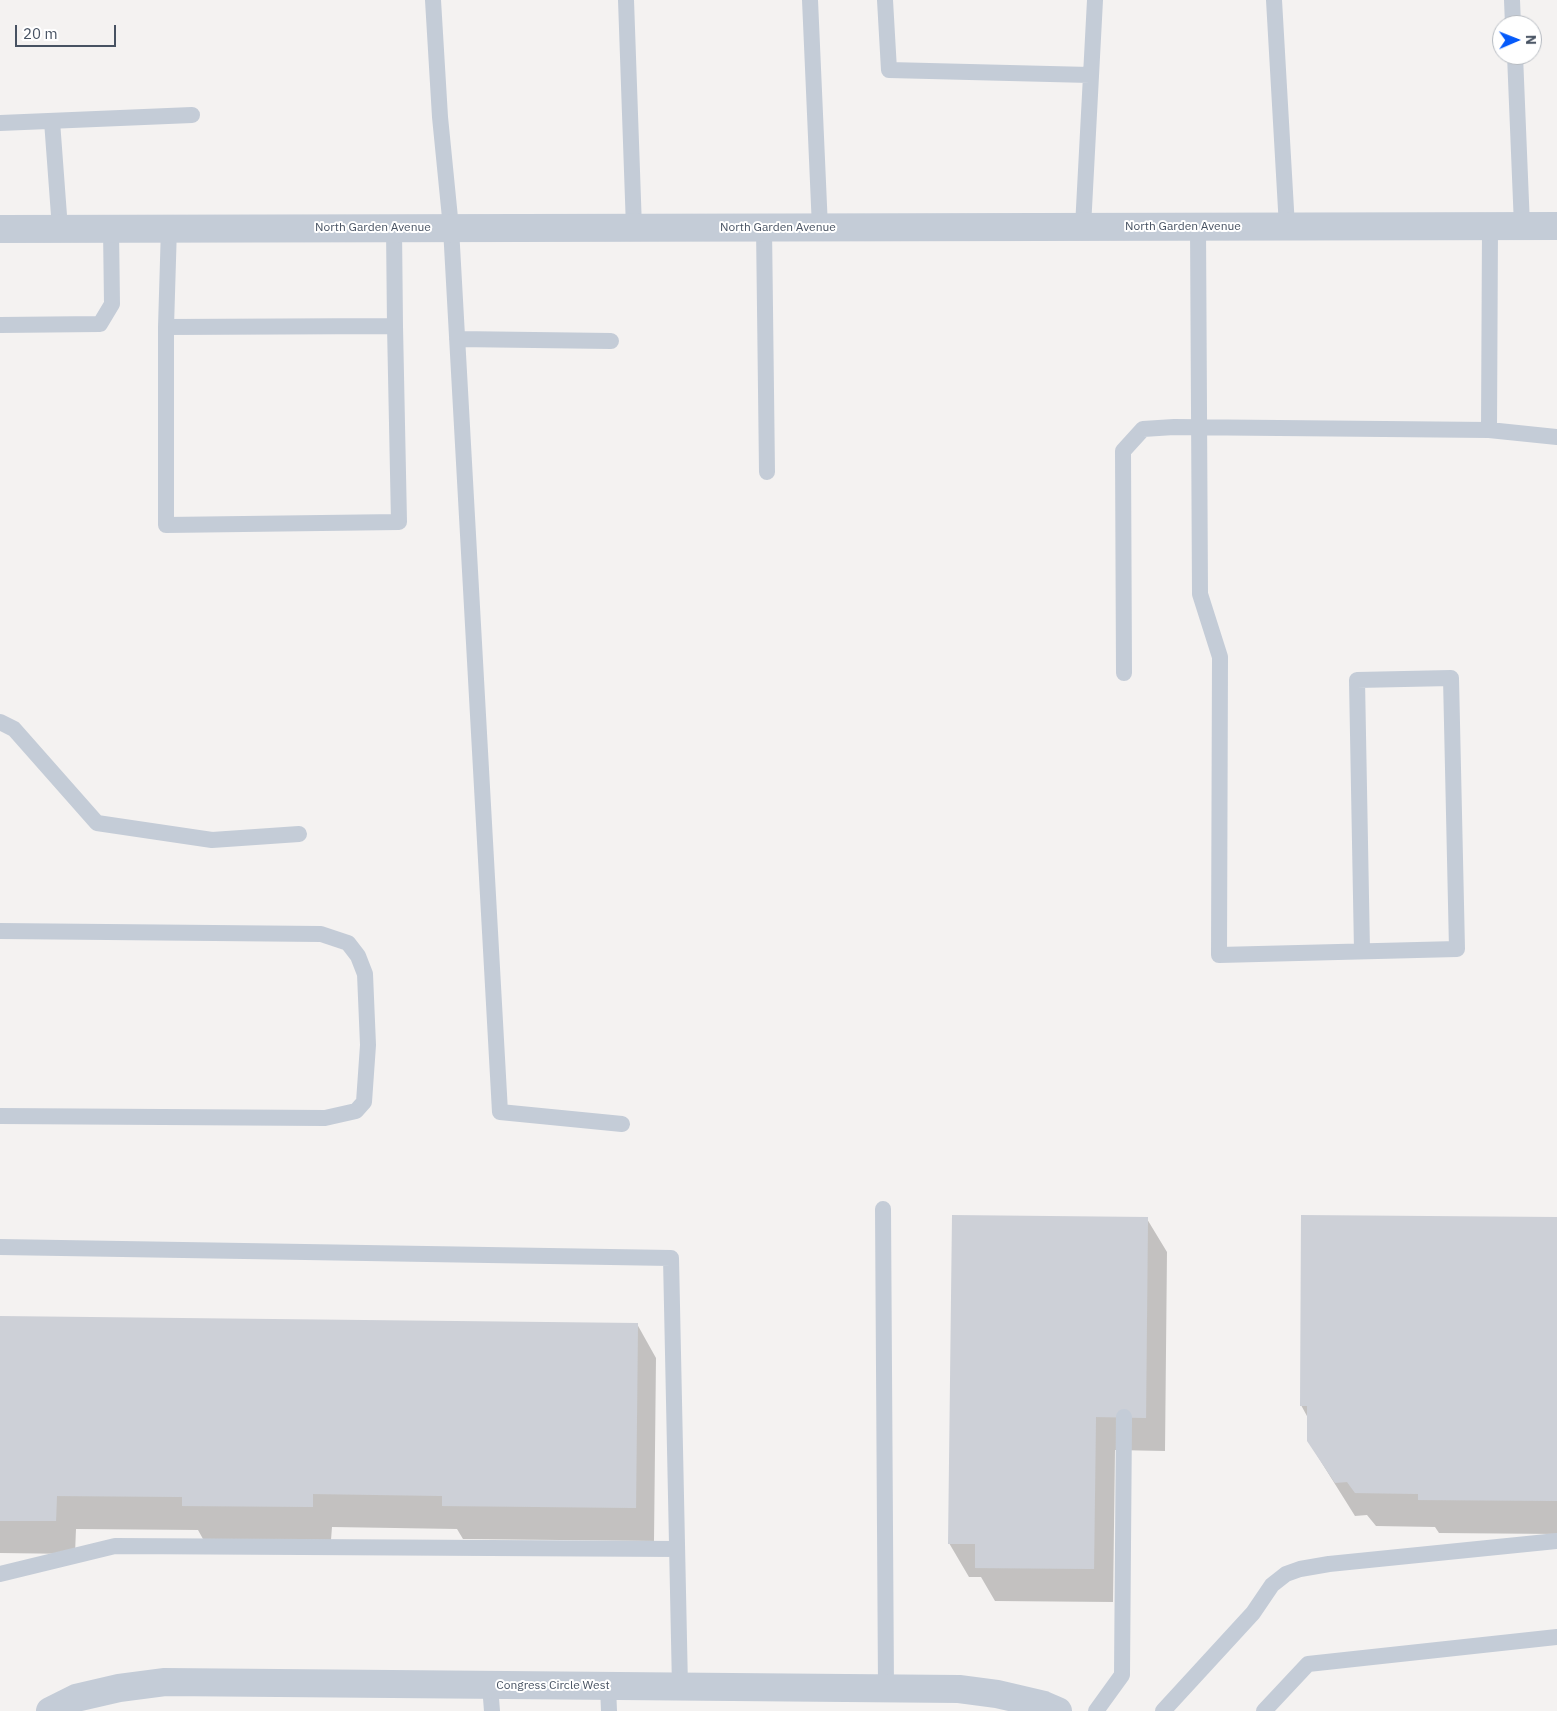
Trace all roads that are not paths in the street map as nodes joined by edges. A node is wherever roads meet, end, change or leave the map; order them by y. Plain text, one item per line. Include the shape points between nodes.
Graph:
1 (433, 0) edge
2 (626, 0) edge
3 (810, 0) edge
4 (885, 0) edge
5 (1095, 0) edge
6 (1274, 0) edge
7 (1512, 0) edge
8 (1513, 15) edge
9 (1515, 65) edge
10 (1090, 75) junction
11 (192, 115) dead end
12 (52, 121) junction
13 (0, 123) edge
14 (1198, 226) junction
15 (1490, 226) junction
16 (1522, 226) junction
17 (1557, 226) edge
18 (169, 227) junction
19 (764, 227) junction
20 (1083, 227) junction
21 (1287, 227) junction
22 (394, 228) junction
23 (451, 228) junction
24 (634, 228) junction
25 (820, 228) junction
26 (0, 229) edge
27 (60, 229) junction
28 (111, 229) junction
29 (0, 325) edge
30 (395, 326) junction
31 (166, 327) junction
32 (457, 339) junction
33 (612, 341) dead end
34 (1199, 428) junction
35 (1489, 430) junction
36 (1557, 437) edge
37 (767, 472) dead end
38 (1124, 673) dead end
39 (0, 722) edge
40 (299, 834) dead end
41 (0, 931) edge
42 (1362, 951) junction
43 (0, 1116) edge
44 (622, 1124) dead end
45 (883, 1209) dead end
46 (0, 1247) edge
47 (1124, 1418) dead end
48 (1557, 1541) edge
49 (677, 1549) junction
50 (0, 1574) edge
51 (1557, 1637) edge
52 (680, 1686) junction
53 (886, 1688) junction
54 (491, 1698) edge
55 (609, 1699) edge
56 (50, 1711) edge
57 (1058, 1711) edge
58 (1096, 1711) edge
59 (1163, 1711) edge
60 (1264, 1711) edge

1 - 23 lane
2 - 24 lane
3 - 25 lane
4 - 10 lane via 889,70
5 - 10 lane
6 - 21 lane
7 - 8 lane
9 - 16 lane
10 - 20 lane
11 - 12 lane
12 - 13 lane
12 - 27 lane
14 - 20 street, North Garden Avenue
14 - 21 street, North Garden Avenue
14 - 34 lane
15 - 16 street, North Garden Avenue
15 - 21 street, North Garden Avenue
15 - 35 lane
16 - 17 street, North Garden Avenue
18 - 22 street, North Garden Avenue
18 - 28 street, North Garden Avenue
18 - 31 lane
19 - 24 street, North Garden Avenue
19 - 25 street, North Garden Avenue
19 - 37 lane
20 - 25 street, North Garden Avenue
22 - 23 street, North Garden Avenue
22 - 30 lane
23 - 24 street, North Garden Avenue
23 - 32 lane
26 - 27 street, North Garden Avenue
27 - 28 street, North Garden Avenue
28 - 29 lane via 112,304 100,324
30 - 31 lane
30 - 31 lane via 399,522 166,525
32 - 33 lane
32 - 44 lane via 500,1112
34 - 35 lane
34 - 38 lane via 1143,429 1124,451
34 - 42 lane via 1200,594 1220,657 1219,955
35 - 36 lane
39 - 40 lane via 14,729 97,823 212,840
41 - 43 lane via 321,934 348,943 358,956 365,974 368,1045 364,1102 356,1111 324,1118
42 - 42 lane via 1457,948 1450,678 1357,680
45 - 53 lane
46 - 49 lane via 671,1258
47 - 58 lane via 1122,1675
48 - 59 lane via 1329,1564 1286,1574 1272,1585 1253,1613
49 - 50 lane via 115,1546
49 - 52 lane
51 - 60 lane via 1308,1664
52 - 53 street, Congress Circle West
52 - 55 street, Congress Circle West
53 - 57 street, Congress Circle West via 988,1692
54 - 55 street, Congress Circle West
54 - 56 street, Congress Circle West via 165,1682 76,1698

